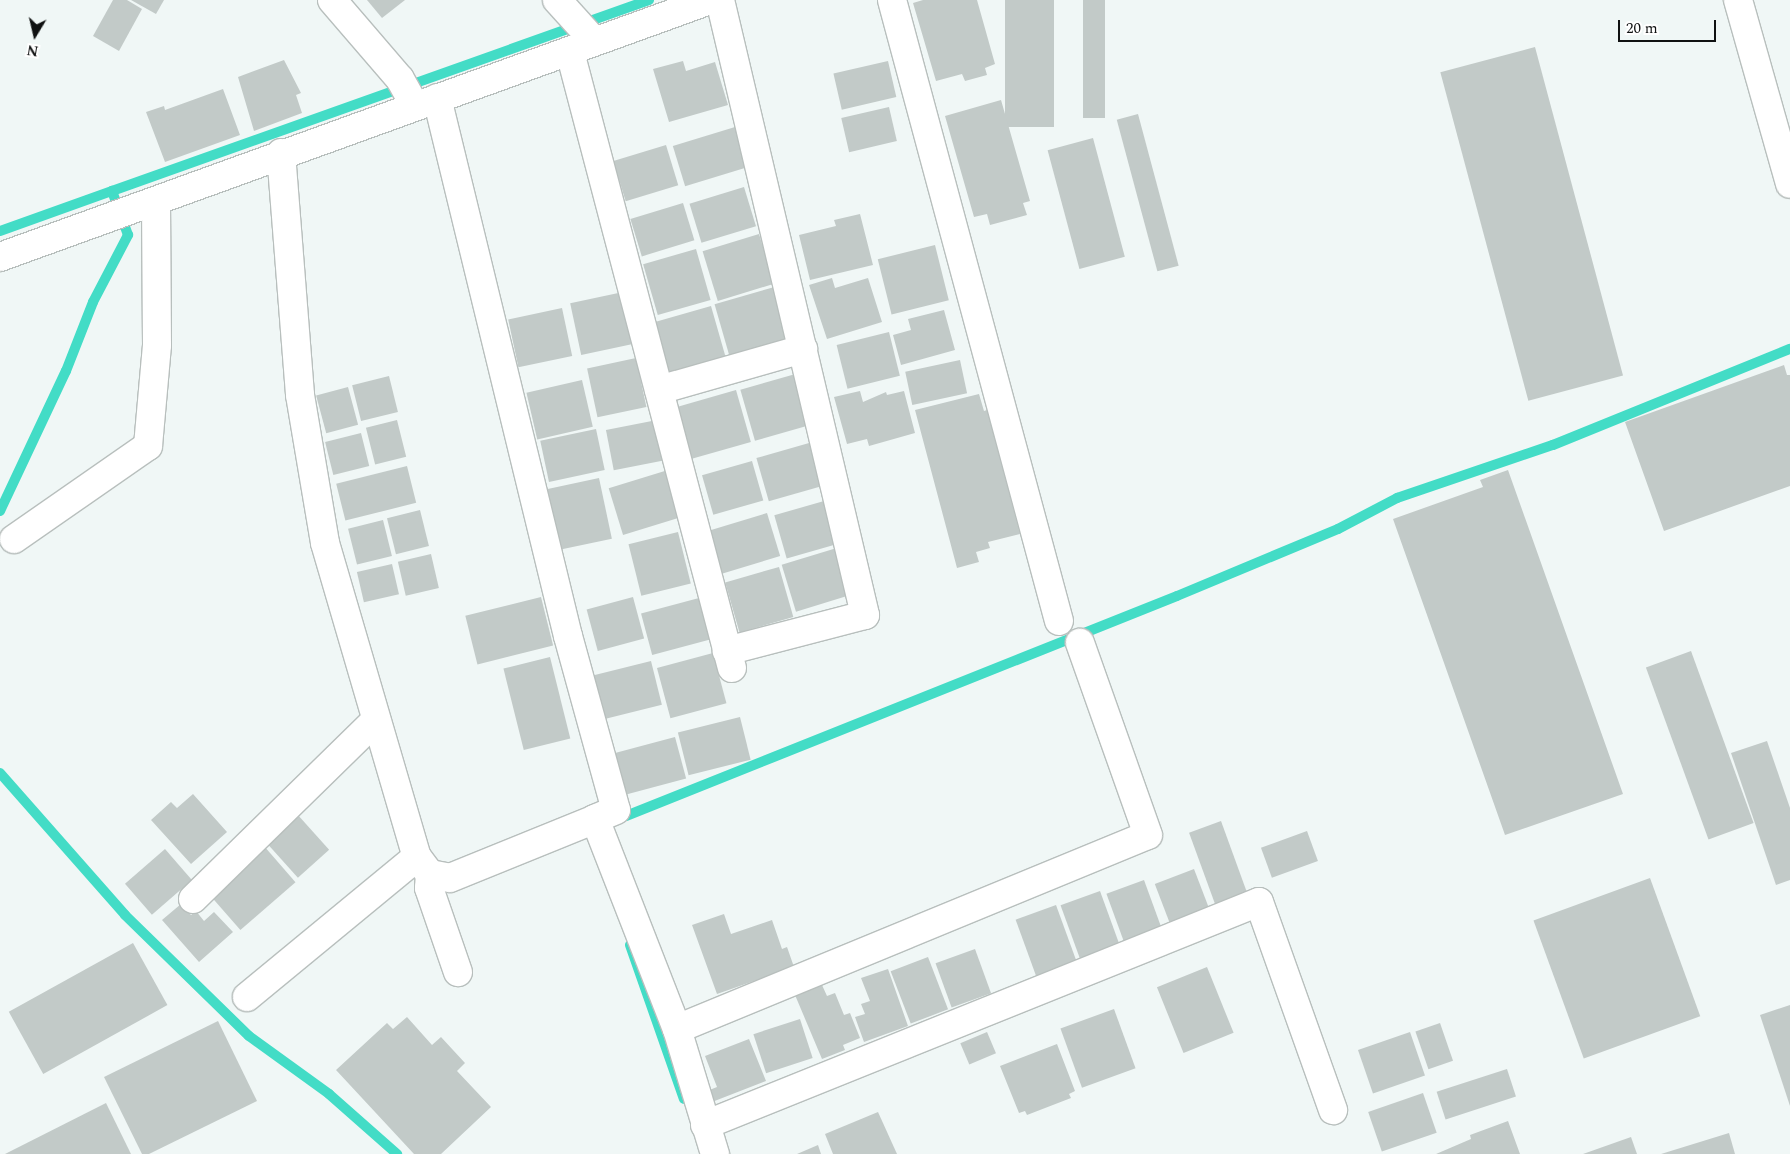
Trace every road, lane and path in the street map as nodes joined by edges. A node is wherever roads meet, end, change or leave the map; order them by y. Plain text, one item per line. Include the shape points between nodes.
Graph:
1 (332, 0) edge
2 (557, 0) edge
3 (710, 0) edge
4 (720, 0) edge
5 (892, 0) edge
6 (1738, 0) edge
7 (582, 36) junction
8 (415, 95) junction
9 (282, 153) junction
10 (1790, 184) edge
11 (156, 202) junction
12 (0, 257) edge
13 (803, 349) junction
14 (659, 390) junction
15 (14, 539) dead end
16 (1060, 621) dead end
17 (1080, 643) dead end
18 (376, 720) junction
19 (595, 820) junction
20 (424, 866) junction
21 (193, 899) dead end
22 (458, 972) dead end
23 (247, 998) dead end
24 (677, 1030) junction
25 (1333, 1110) dead end
26 (705, 1125) junction
27 (715, 1154) edge

1 - 8 street
2 - 7 street
3 - 7 street
4 - 13 street
5 - 16 street
6 - 10 street
7 - 8 street
7 - 14 street
8 - 9 street
8 - 19 street via 616,810
9 - 11 street
9 - 18 street via 300,396 325,544
11 - 12 street
11 - 15 street via 157,345 148,446
13 - 14 street
13 - 14 street via 865,615 730,660
17 - 24 street via 1148,835
18 - 20 street
18 - 21 street
19 - 20 street via 450,878
19 - 24 street
20 - 22 street
20 - 23 street
24 - 26 street
25 - 26 street via 1259,902
26 - 27 street

